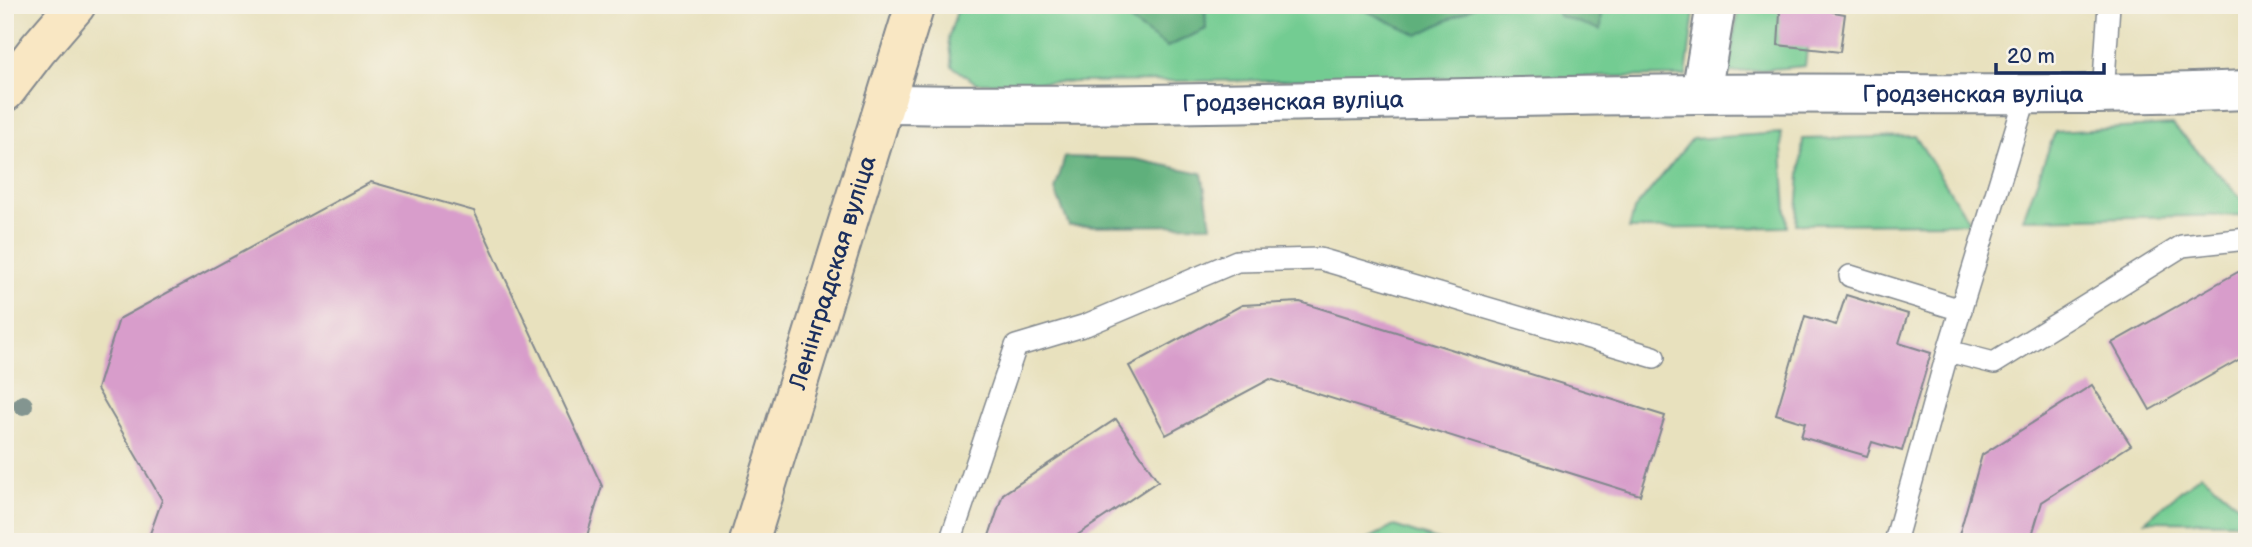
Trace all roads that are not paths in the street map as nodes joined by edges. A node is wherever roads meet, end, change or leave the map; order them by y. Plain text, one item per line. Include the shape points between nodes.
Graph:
1 (76, 5) edge
2 (915, 5) edge
3 (1716, 5) edge
4 (2109, 5) edge
5 (2247, 90) edge
6 (5, 92) edge
7 (1701, 94) junction
8 (2103, 95) junction
9 (2026, 96) junction
10 (885, 104) junction
11 (2247, 239) edge
12 (1850, 276) dead end
13 (1961, 310) junction
14 (1948, 351) junction
15 (1654, 356) dead end
16 (749, 542) edge
17 (950, 542) edge
18 (1895, 542) edge

1 - 6 main road
2 - 10 main road, Ленінградская вуліца
3 - 7 street
4 - 8 lane
5 - 8 street, Гродзенская вуліца
7 - 9 street, Гродзенская вуліца
7 - 10 street, Гродзенская вуліца via 1031,106
8 - 9 street, Гродзенская вуліца
9 - 13 lane
10 - 16 main road, Ленінградская вуліца
11 - 14 lane via 2182,246 1994,363
12 - 13 lane
13 - 14 lane
14 - 18 lane
15 - 17 lane via 1320,259 1237,261 1086,325 1016,346

